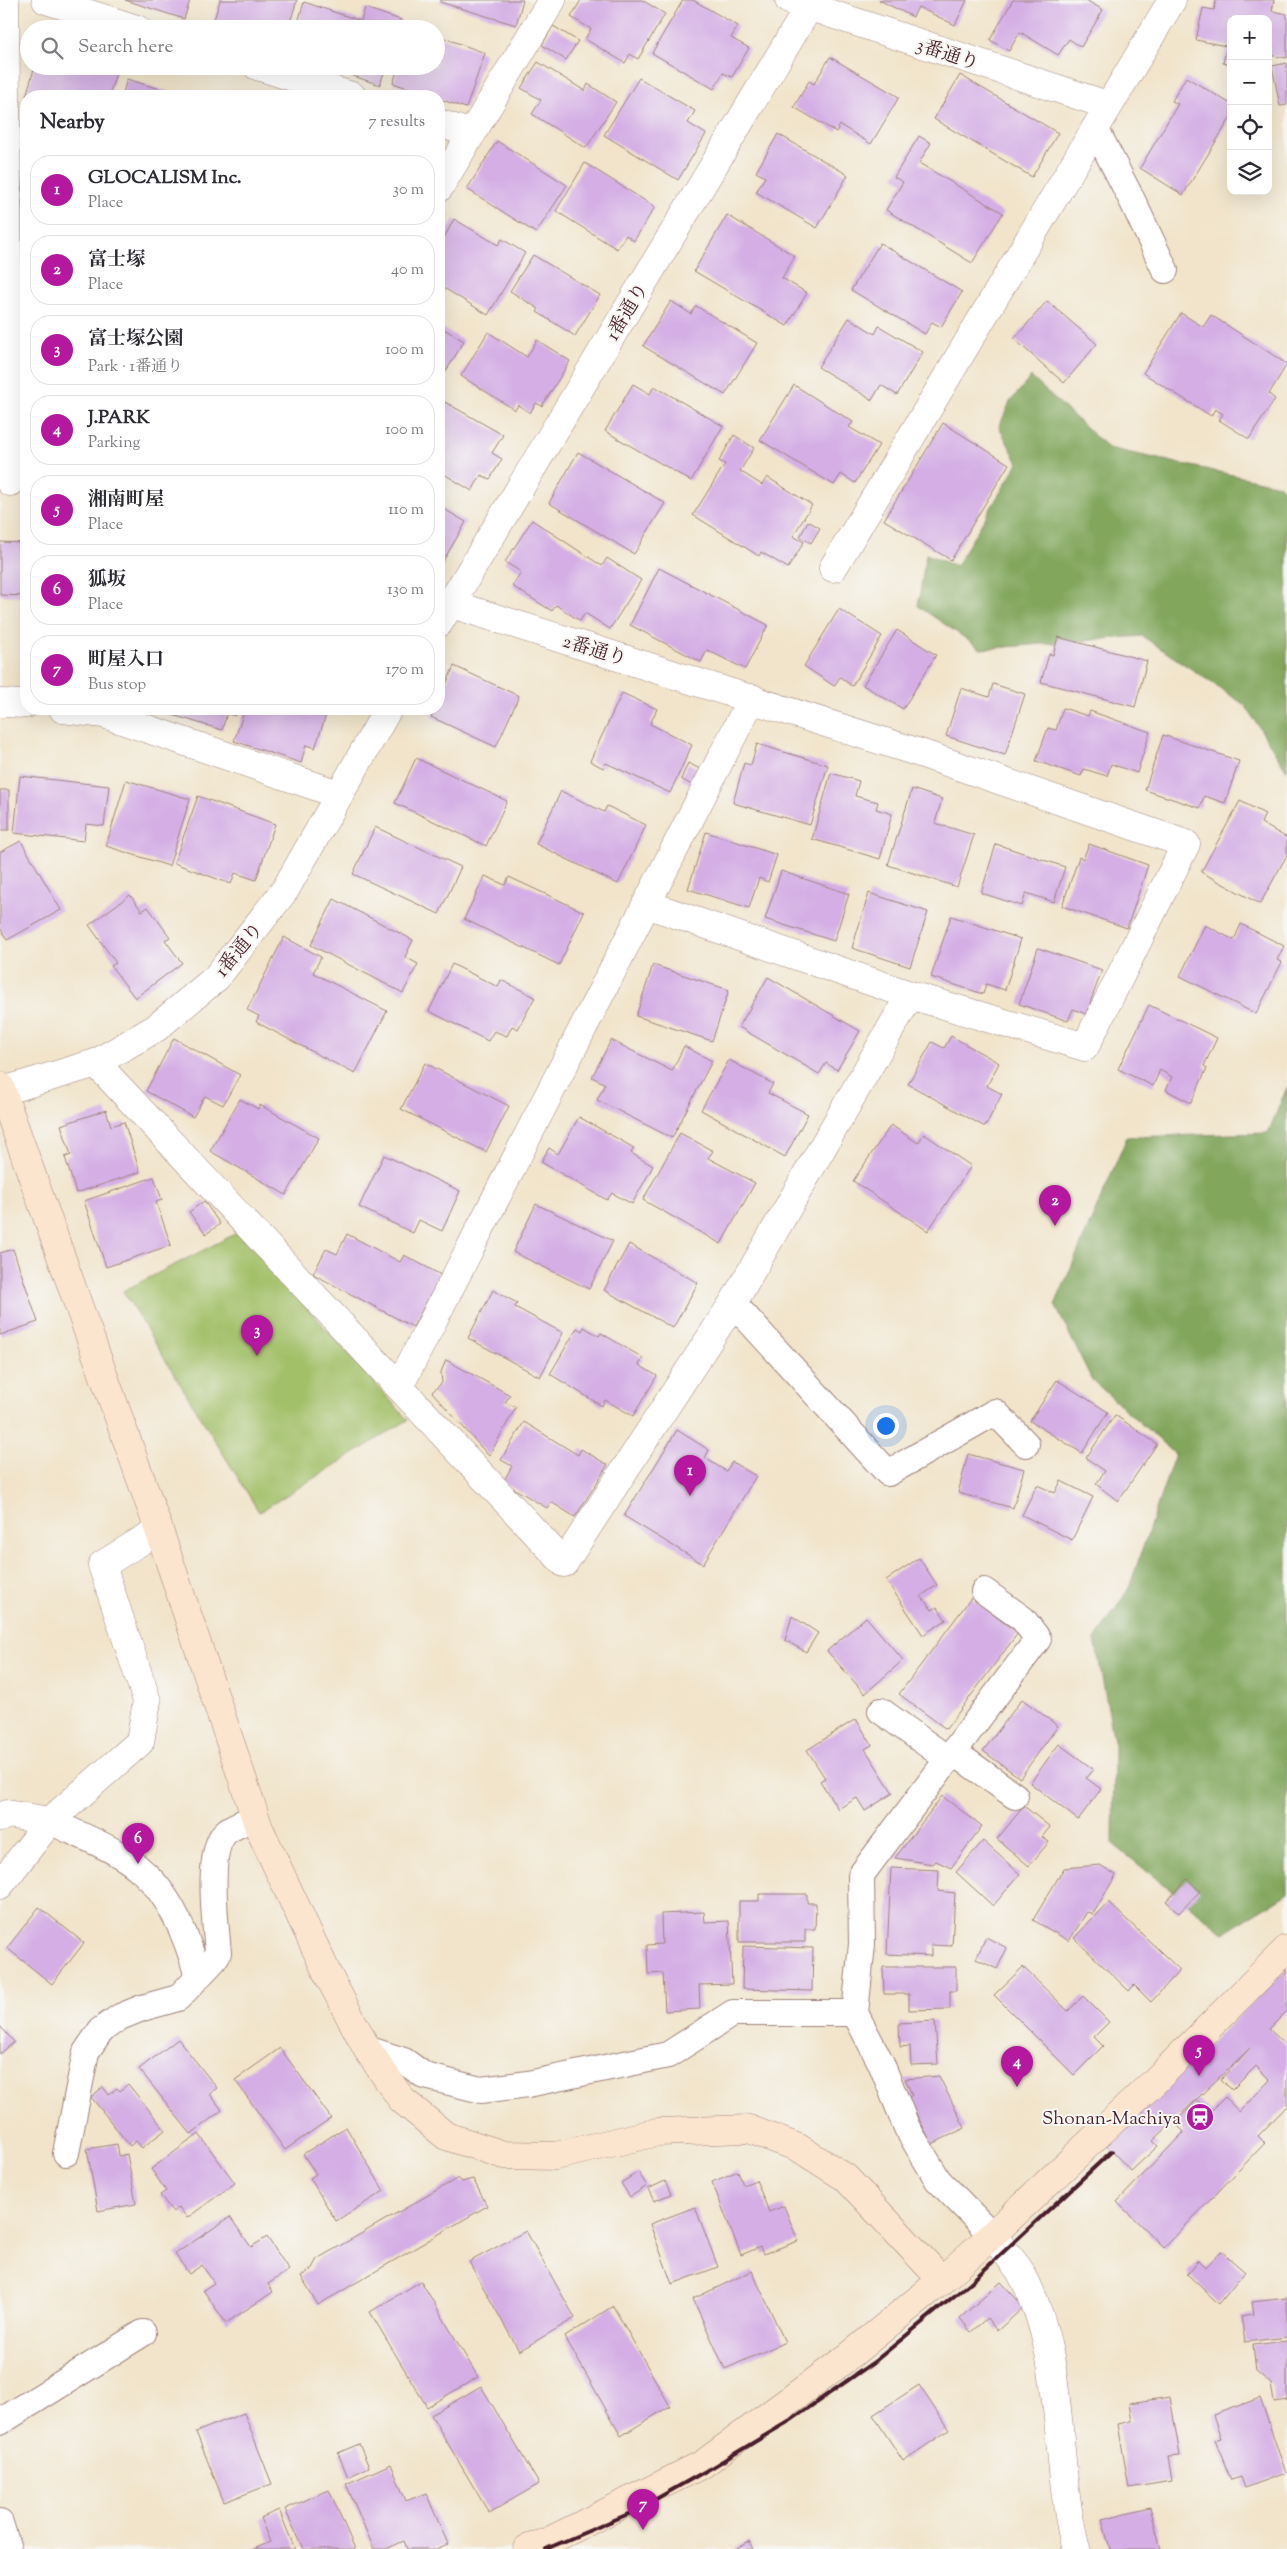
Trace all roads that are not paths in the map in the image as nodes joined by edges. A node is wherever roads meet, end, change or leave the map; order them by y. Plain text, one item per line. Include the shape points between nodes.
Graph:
1 (6, 0) edge
2 (46, 0) edge
3 (552, 0) edge
4 (1172, 0) edge
5 (804, 2) edge
6 (109, 20) edge
7 (286, 75) edge
8 (333, 90) edge
9 (1101, 116) junction
10 (445, 125) edge
11 (472, 134) junction
12 (445, 178) edge
13 (17, 221) edge
14 (1165, 270) dead end
15 (12, 483) edge
16 (833, 568) dead end
17 (445, 604) edge
18 (445, 610) edge
19 (752, 698) junction
20 (0, 703) edge
21 (20, 704) edge
22 (107, 715) edge
23 (384, 715) edge
24 (338, 794) junction
25 (646, 904) junction
26 (910, 995) junction
27 (96, 1063) junction
28 (1, 1090) edge
29 (733, 1303) junction
30 (400, 1385) junction
31 (1026, 1444) dead end
32 (159, 1530) junction
33 (984, 1591) dead end
34 (881, 1710) dead end
35 (952, 1756) junction
36 (1014, 1796) dead end
37 (255, 1817) junction
38 (0, 1818) edge
39 (50, 1821) junction
40 (0, 1885) edge
41 (1287, 1949) edge
42 (198, 1977) junction
43 (855, 2013) junction
44 (94, 2040) junction
45 (367, 2049) junction
46 (97, 2082) dead end
47 (66, 2153) dead end
48 (992, 2235) junction
49 (942, 2280) junction
50 (143, 2333) dead end
51 (0, 2422) edge
52 (0, 2524) edge
53 (8, 2549) edge
54 (527, 2549) edge
55 (1076, 2549) edge

1 - 13 street
2 - 6 street
3 - 11 street
4 - 9 street
5 - 9 street, 3番通り
5 - 17 street, 1番通り
7 - 8 street
9 - 14 lane via 1132,200
9 - 16 street
10 - 11 street
11 - 12 street
13 - 15 street
18 - 19 street, 2番通り
19 - 25 street
19 - 26 street, 2番通り via 1186,844 1086,1046
20 - 21 street
22 - 24 street
23 - 24 street, 1番通り
24 - 27 street, 1番通り via 285,890 216,978 156,1028
25 - 26 street
25 - 30 street
26 - 29 street
27 - 28 street, 1番通り
27 - 30 street
28 - 32 street
29 - 30 street via 564,1563
29 - 31 lane via 888,1473 995,1412
32 - 37 street
32 - 39 street via 102,1565 147,1702 140,1742
33 - 35 lane via 1023,1620 1038,1638
34 - 35 lane
35 - 36 lane
35 - 43 lane via 862,1876 862,1944
37 - 42 lane via 226,1832 222,1838 212,1872 218,1952
37 - 45 street via 328,1975
38 - 39 street via 7,1814
39 - 40 street
39 - 42 lane via 144,1872 162,1895 188,1940
41 - 48 street via 1156,2080
42 - 44 lane via 178,1998 120,2017 101,2030
43 - 45 lane via 733,2013 668,2055 528,2084 481,2090 426,2076 404,2061
43 - 48 lane via 908,2128 938,2180
44 - 46 lane
44 - 47 lane via 86,2052
45 - 49 street via 402,2100 446,2136 504,2155 556,2156 658,2132 749,2129 800,2148 846,2178
48 - 49 street
48 - 55 street via 1020,2272 1047,2340 1055,2384 1068,2519
49 - 54 street via 848,2357 703,2464
50 - 51 lane
52 - 53 lane

